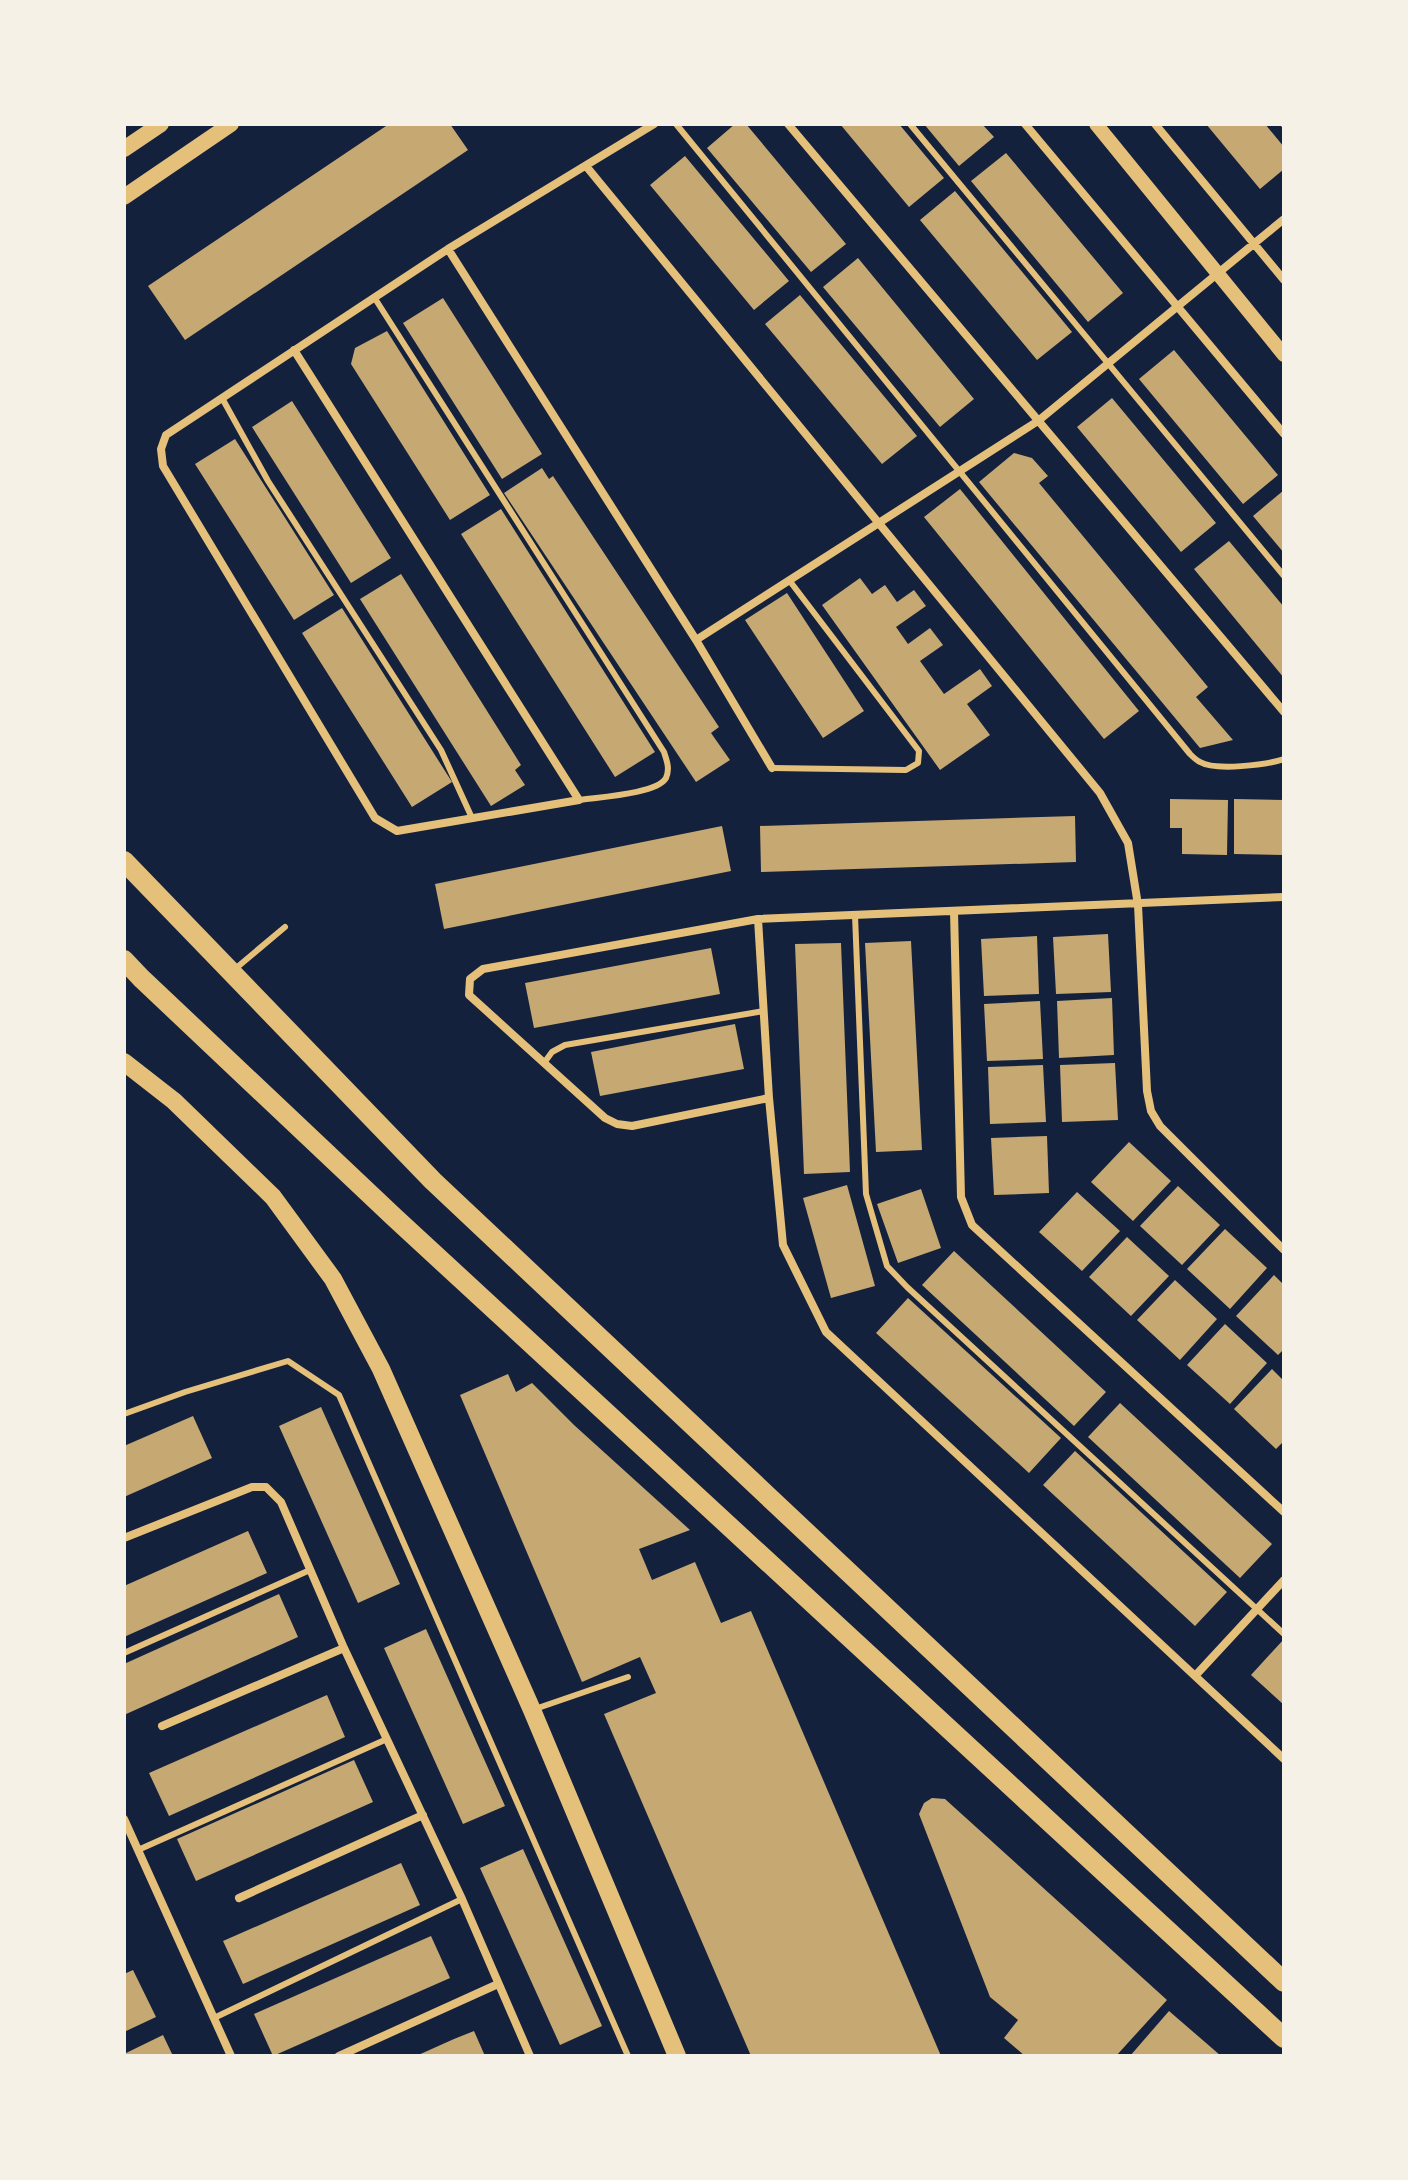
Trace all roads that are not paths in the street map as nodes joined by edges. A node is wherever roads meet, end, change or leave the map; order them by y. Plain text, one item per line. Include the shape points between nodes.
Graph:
1 (148, 124) edge
2 (161, 124) edge
3 (231, 124) edge
4 (654, 124) edge
5 (676, 124) edge
6 (788, 124) edge
7 (910, 124) edge
8 (1025, 124) edge
9 (1096, 124) edge
10 (1155, 124) edge
11 (131, 144) edge
12 (586, 166) junction
13 (124, 197) edge
14 (1284, 219) edge
15 (1254, 244) junction
16 (448, 249) junction
17 (1218, 275) junction
18 (1284, 280) edge
19 (374, 297) junction
20 (1178, 304) junction
21 (294, 350) junction
22 (1284, 355) edge
23 (1109, 362) junction
24 (222, 398) junction
25 (1038, 421) junction
26 (1284, 434) edge
27 (959, 472) junction
28 (881, 522) junction
29 (1284, 576) edge
30 (789, 580) junction
31 (696, 640) junction
32 (1284, 712) edge
33 (1284, 759) edge
34 (772, 768) joint
35 (579, 800) junction
36 (472, 818) junction
37 (124, 849) edge
38 (124, 861) edge
39 (154, 890) junction
40 (1284, 897) edge
41 (1138, 905) junction
42 (954, 911) junction
43 (855, 915) junction
44 (758, 919) junction
45 (285, 927) dead end
46 (130, 968) edge
47 (232, 971) junction
48 (764, 1011) junction
49 (124, 1062) edge
50 (544, 1063) junction
51 (769, 1098) junction
52 (1284, 1250) edge
53 (124, 1414) edge
54 (1284, 1512) edge
55 (124, 1538) edge
56 (310, 1570) junction
57 (1284, 1580) edge
58 (1257, 1609) junction
59 (1284, 1634) edge
60 (344, 1648) junction
61 (124, 1653) edge
62 (1195, 1676) junction
63 (628, 1677) dead end
64 (532, 1710) junction
65 (162, 1726) dead end
66 (387, 1739) junction
67 (1284, 1759) edge
68 (423, 1815) junction
69 (124, 1819) edge
70 (138, 1850) junction
71 (239, 1898) dead end
72 (462, 1899) junction
73 (1284, 1982) edge
74 (498, 1984) junction
75 (214, 2018) junction
76 (1284, 2038) edge
77 (231, 2056) edge
78 (339, 2056) edge
79 (530, 2056) edge
80 (628, 2056) edge
81 (677, 2056) edge

1 - 11 street
2 - 11 main road
3 - 13 main road
4 - 12 street
5 - 27 lane
6 - 25 street
7 - 23 lane
8 - 20 street
9 - 17 street
10 - 15 street
12 - 16 street
12 - 28 street
14 - 15 street
15 - 17 street
15 - 18 street
16 - 19 street
16 - 31 street
17 - 20 street
17 - 22 street
19 - 21 street
19 - 35 lane via 664,752 669,766 665,779 653,788
20 - 23 street
20 - 26 street
21 - 24 street
21 - 35 street
23 - 25 street
23 - 29 lane
24 - 36 lane via 268,481 441,750
24 - 36 street via 166,435 163,466 375,818 397,831
25 - 27 street
25 - 32 street
27 - 28 street
27 - 33 lane via 1190,754 1214,766
28 - 30 street
28 - 41 street via 1100,793 1128,843
30 - 31 street
30 - 34 lane via 919,751 918,763 906,770
31 - 34 street
35 - 36 street
37 - 39 highway
38 - 39 highway
39 - 47 highway
40 - 41 street
41 - 42 street
41 - 52 street via 1151,1111
42 - 43 street
42 - 54 street via 961,1197 972,1225
43 - 44 street
43 - 58 lane via 866,1194 887,1266
44 - 48 street
44 - 50 street via 483,969 470,979 469,995
45 - 47 lane
46 - 76 highway
47 - 73 highway via 433,1181
48 - 50 lane via 565,1045
48 - 51 street
49 - 64 main road via 174,1101 273,1197 333,1279 381,1369
50 - 51 street via 617,1124 632,1126
51 - 62 street via 783,1245 826,1332
53 - 80 lane via 288,1361 339,1395
55 - 56 street via 239,1491 266,1487 281,1502
56 - 60 street
56 - 61 lane
57 - 58 street
58 - 59 lane
58 - 62 street
60 - 65 street
60 - 66 street
62 - 67 street
63 - 64 lane
64 - 81 main road
66 - 68 street
66 - 70 lane
68 - 71 street
68 - 72 street
69 - 70 street
70 - 75 street
72 - 74 street
72 - 75 lane
74 - 78 street
74 - 79 street
75 - 77 street

